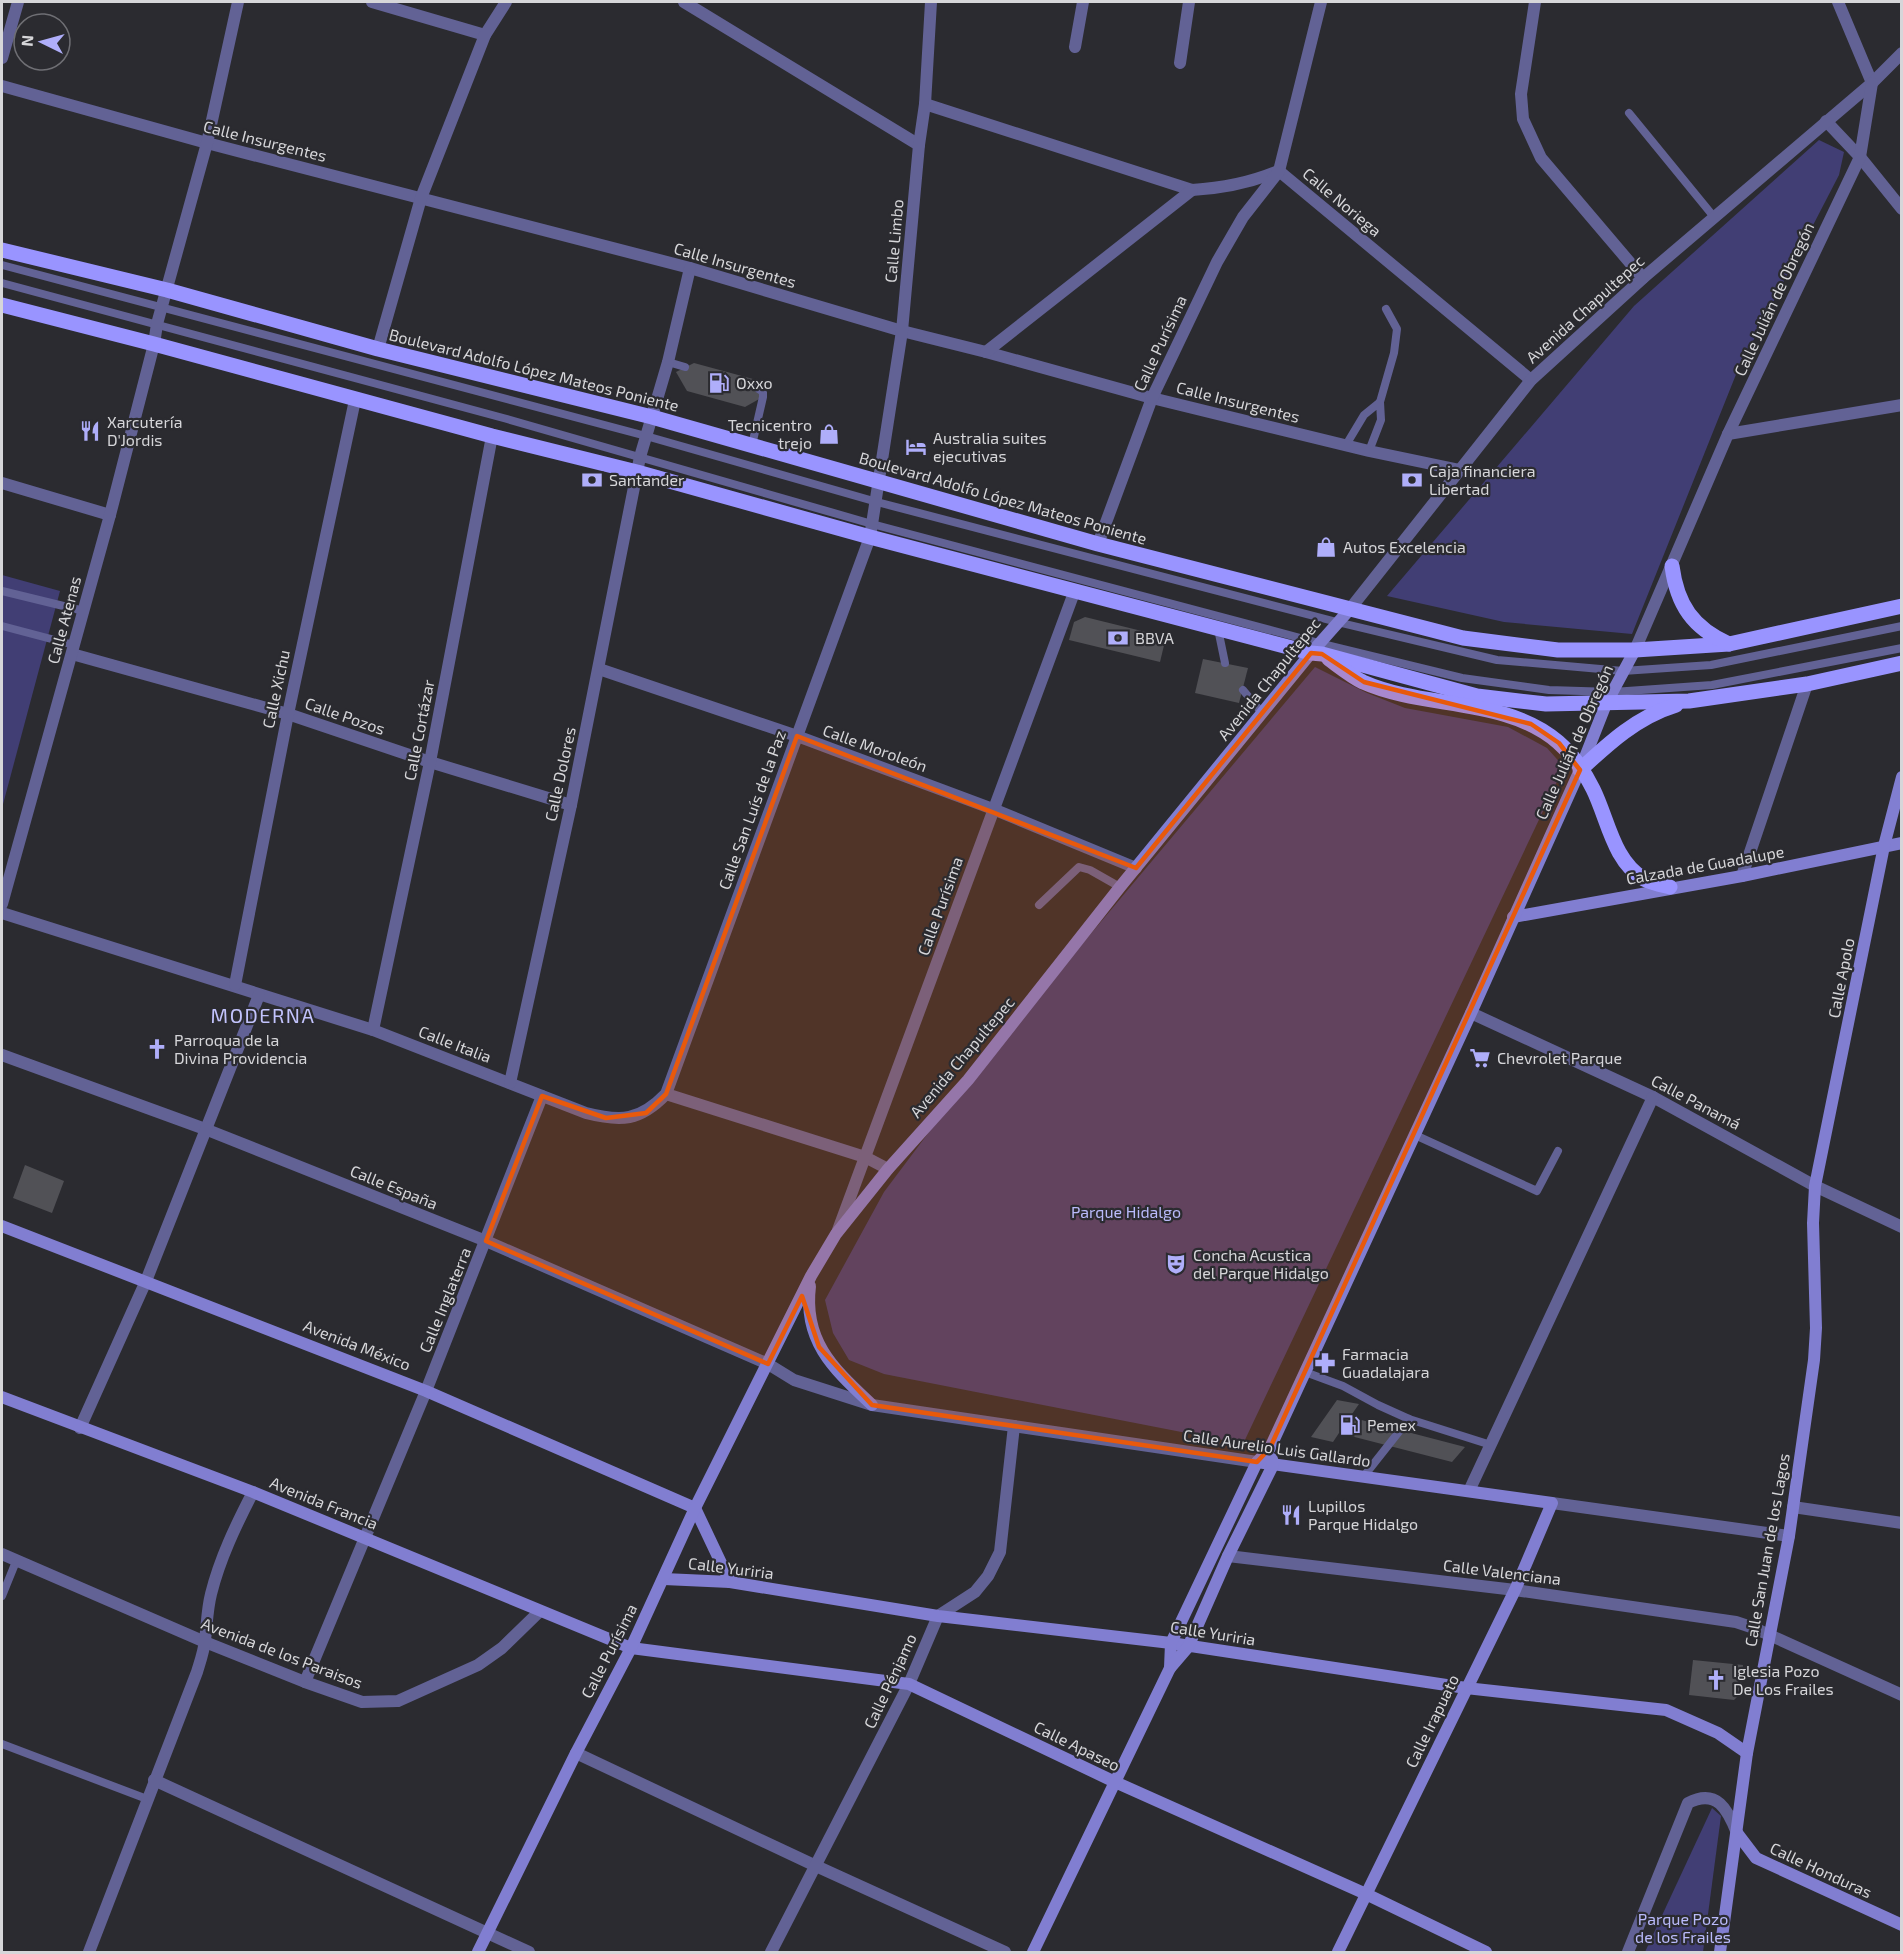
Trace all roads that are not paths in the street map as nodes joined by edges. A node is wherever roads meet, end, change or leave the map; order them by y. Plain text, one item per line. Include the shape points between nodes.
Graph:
1 (18, 2) edge
2 (238, 2) edge
3 (372, 2) edge
4 (506, 2) edge
5 (684, 2) edge
6 (931, 2) edge
7 (1083, 2) edge
8 (1189, 2) edge
9 (1321, 2) edge
10 (1535, 2) edge
11 (1838, 2) edge
12 (485, 34) junction
13 (1075, 46) dead end
14 (1902, 53) edge
15 (2, 58) edge
16 (1179, 63) dead end
17 (1872, 83) junction
18 (2, 86) edge
19 (925, 104) junction
20 (1629, 113) dead end
21 (1826, 121) junction
22 (207, 143) junction
23 (920, 145) junction
24 (1860, 157) junction
25 (1279, 171) junction
26 (1192, 190) junction
27 (421, 198) junction
28 (1902, 209) edge
29 (1714, 217) junction
30 (2, 250) edge
31 (2, 265) edge
32 (690, 268) junction
33 (1643, 278) junction
34 (2, 283) edge
35 (167, 290) junction
36 (2, 306) edge
37 (162, 308) junction
38 (1386, 309) dead end
39 (157, 324) junction
40 (902, 331) junction
41 (154, 344) junction
42 (378, 349) junction
43 (986, 352) junction
44 (668, 362) junction
45 (685, 367) dead end
46 (1531, 380) junction
47 (757, 388) dead end
48 (1152, 398) junction
49 (355, 400) junction
50 (1380, 402) junction
51 (1902, 405) edge
52 (652, 417) junction
53 (1728, 434) junction
54 (492, 436) junction
55 (646, 436) junction
56 (752, 445) junction
57 (1346, 446) junction
58 (1369, 451) junction
59 (639, 464) junction
60 (1460, 470) junction
61 (878, 482) junction
62 (2, 483) edge
63 (877, 501) junction
64 (110, 515) junction
65 (871, 531) junction
66 (1098, 544) junction
67 (1672, 566) junction
68 (1075, 590) junction
69 (2, 591) edge
70 (1902, 606) edge
71 (1350, 609) junction
72 (84, 611) junction
73 (1337, 622) junction
74 (2, 626) edge
75 (1902, 626) edge
76 (1218, 628) junction
77 (1729, 644) junction
78 (1902, 648) edge
79 (73, 649) junction
80 (1317, 650) junction
81 (1635, 650) junction
82 (1225, 663) dead end
83 (1902, 663) edge
84 (598, 669) junction
85 (1623, 671) junction
86 (1807, 684) junction
87 (1243, 690) dead end
88 (1610, 698) junction
89 (1689, 701) junction
90 (1262, 713) junction
91 (288, 714) junction
92 (797, 736) junction
93 (430, 762) junction
94 (1580, 770) junction
95 (1902, 777) edge
96 (572, 805) junction
97 (993, 809) junction
98 (1902, 843) edge
99 (1884, 846) junction
100 (1136, 868) junction
101 (1742, 876) junction
102 (1120, 887) junction
103 (1670, 887) junction
104 (2, 904) edge
105 (1040, 905) dead end
106 (2, 913) edge
107 (1514, 917) junction
108 (235, 985) junction
109 (259, 994) junction
110 (1471, 1013) junction
111 (373, 1030) junction
112 (2, 1055) edge
113 (510, 1083) junction
114 (666, 1094) junction
115 (543, 1096) junction
116 (1653, 1097) junction
117 (205, 1129) junction
118 (1415, 1135) junction
119 (1558, 1151) dead end
120 (865, 1157) junction
121 (888, 1169) junction
122 (1815, 1186) junction
123 (2, 1226) edge
124 (1902, 1227) edge
125 (836, 1234) junction
126 (486, 1241) junction
127 (811, 1276) junction
128 (146, 1281) junction
129 (768, 1364) junction
130 (1305, 1372) junction
131 (426, 1390) junction
132 (2, 1397) edge
133 (872, 1405) junction
134 (1409, 1419) junction
135 (1014, 1426) junction
136 (80, 1428) junction
137 (1491, 1445) junction
138 (1270, 1448) junction
139 (1257, 1462) junction
140 (1273, 1465) junction
141 (1364, 1476) junction
142 (253, 1491) junction
143 (1469, 1491) junction
144 (1552, 1503) junction
145 (1793, 1507) junction
146 (695, 1508) junction
147 (1902, 1523) edge
148 (1789, 1536) junction
149 (366, 1538) junction
150 (2, 1554) edge
151 (1228, 1556) junction
152 (17, 1559) junction
153 (664, 1579) junction
154 (730, 1582) junction
155 (1515, 1590) junction
156 (2, 1596) edge
157 (540, 1611) junction
158 (938, 1616) junction
159 (1769, 1635) junction
160 (205, 1642) junction
161 (1171, 1643) junction
162 (1188, 1647) junction
163 (631, 1648) junction
164 (1170, 1668) junction
165 (305, 1682) junction
166 (909, 1684) junction
167 (1466, 1688) junction
168 (1902, 1695) edge
169 (2, 1744) edge
170 (576, 1753) junction
171 (1747, 1753) junction
172 (154, 1780) junction
173 (1115, 1782) junction
174 (147, 1799) junction
175 (1737, 1833) junction
176 (816, 1866) junction
177 (1366, 1894) junction
178 (1902, 1925) edge
179 (486, 1934) junction
180 (89, 1953) edge
181 (478, 1953) edge
182 (529, 1953) edge
183 (771, 1953) edge
184 (1005, 1953) edge
185 (1033, 1953) edge
186 (1338, 1953) edge
187 (1486, 1953) edge
188 (1628, 1953) edge
189 (1720, 1953) edge

1 - 15 street
2 - 22 street, Calle Atenas
3 - 12 street
4 - 12 street
5 - 23 street
6 - 19 street, Calle Limbo
7 - 13 street
8 - 16 street
9 - 25 street
10 - 33 street via 1521,94 1527,129 1541,158
11 - 17 street
12 - 27 street
14 - 17 street
17 - 21 street, Avenida Chapultepec
17 - 24 street, Calle Julián de Obregón
18 - 22 street, Calle Insurgentes
19 - 23 street, Calle Limbo
19 - 26 street, Calle Noriega
20 - 29 lane
21 - 24 street
21 - 29 street, Avenida Chapultepec
22 - 27 street, Calle Insurgentes
22 - 35 street, Calle Atenas
23 - 40 street, Calle Limbo
24 - 28 street
24 - 53 street, Calle Julián de Obregón
25 - 26 street, Calle Noriega via 1255,181
25 - 46 street, Calle Noriega
25 - 48 street, Calle Purísima via 1243,217 1217,262
26 - 43 street
27 - 32 street, Calle Insurgentes
27 - 42 street
29 - 33 street, Avenida Chapultepec
30 - 35 main road, Boulevard Adolfo López Mateos Poniente
31 - 37 lane
32 - 40 street, Calle Insurgentes
32 - 44 street, Calle Dolores
33 - 46 street, Avenida Chapultepec
34 - 39 lane
35 - 37 street, Calle Atenas
35 - 42 main road, Boulevard Adolfo López Mateos Poniente
36 - 41 main road
37 - 39 street, Calle Atenas
37 - 55 lane
38 - 50 lane via 1397,330
39 - 41 street, Calle Atenas
39 - 59 lane
40 - 43 street, Calle Insurgentes
40 - 61 street, Calle Limbo
41 - 49 main road
41 - 64 street, Calle Atenas
42 - 52 main road, Boulevard Adolfo López Mateos Poniente
43 - 48 street, Calle Insurgentes
44 - 45 lane
44 - 52 street, Calle Dolores
46 - 60 street, Avenida Chapultepec
47 - 56 lane via 763,397
48 - 57 street, Calle Insurgentes
48 - 66 street, Calle Purísima
49 - 54 main road
49 - 91 street, Calle Xichu
50 - 57 lane via 1364,415
50 - 58 lane via 1381,420
51 - 53 street
52 - 55 street, Calle Dolores
52 - 56 main road, Boulevard Adolfo López Mateos Poniente
53 - 67 street, Calle Julián de Obregón
54 - 59 main road
54 - 93 street, Calle Cortázar
55 - 59 street, Calle Dolores
55 - 63 lane
56 - 61 main road, Boulevard Adolfo López Mateos Poniente
57 - 58 street, Calle Insurgentes
58 - 60 street, Calle Insurgentes
59 - 65 main road
59 - 84 street, Calle Dolores
60 - 71 street, Avenida Chapultepec
61 - 63 street, Calle Limbo
61 - 66 main road, Boulevard Adolfo López Mateos Poniente
62 - 64 street
63 - 65 street, Calle San Luís de la Paz
63 - 73 lane
64 - 72 street, Calle Atenas
65 - 68 main road
65 - 80 lane
65 - 92 street, Calle San Luís de la Paz
66 - 71 main road, Boulevard Adolfo López Mateos Poniente
67 - 77 main road via 1684,608 1703,630
67 - 81 street, Calle Julián de Obregón
68 - 76 main road
68 - 97 street, Calle Purísima
69 - 72 lane
70 - 77 main road, Boulevard Adolfo López Mateos Poniente
71 - 73 street, Avenida Chapultepec
71 - 81 main road, Boulevard Adolfo López Mateos Poniente via 1463,638 1558,650
72 - 79 street, Calle Atenas
73 - 80 street, Avenida Chapultepec
73 - 85 lane via 1497,660
74 - 79 lane
75 - 85 lane via 1711,665
76 - 80 main road
76 - 82 lane
77 - 81 main road, Boulevard Adolfo López Mateos Poniente
78 - 88 lane via 1712,685
79 - 91 street, Calle Pozos
79 - 104 street, Calle Atenas
80 - 88 main road via 1477,696 1546,704
80 - 90 street, Avenida Chapultepec
80 - 94 main road via 1364,682 1531,724 1559,743
81 - 85 street, Calle Julián de Obregón
83 - 86 main road
84 - 92 street, Calle Moroleón
84 - 96 street, Calle Dolores
85 - 88 street, Calle Julián de Obregón
86 - 89 main road
86 - 101 street
87 - 90 lane
88 - 89 main road
88 - 94 street, Calle Julián de Obregón
89 - 94 main road via 1641,720 1619,734
90 - 100 street, Avenida Chapultepec
91 - 93 street, Calle Pozos
91 - 108 street, Calle Xichu
92 - 97 street, Calle Moroleón
92 - 114 street, Calle San Luís de la Paz
93 - 96 street, Calle Pozos
93 - 111 street, Calle Cortázar
94 - 103 main road via 1593,789 1626,863 1645,879
94 - 107 street, Calle Julián de Obregón
95 - 99 street, Calle Apolo
96 - 113 street, Calle Dolores
97 - 100 street, Calle Moroleón
97 - 120 street, Calle Purísima
98 - 99 street, Calzada de Guadalupe
99 - 101 street, Calzada de Guadalupe
99 - 122 street, Calle Apolo
100 - 102 street, Avenida Chapultepec
101 - 103 street, Calzada de Guadalupe
102 - 105 lane via 1078,867
102 - 121 street, Avenida Chapultepec via 968,1080
103 - 107 street, Calzada de Guadalupe
106 - 108 street, Calle Italia
107 - 110 street, Calle Julián de Obregón
108 - 109 street, Calle Italia
109 - 111 street, Calle Italia
109 - 117 street
110 - 116 street, Calle Panamá
110 - 118 street, Calle Julián de Obregón
111 - 113 street, Calle Italia
112 - 117 street, Calle España
113 - 115 street, Calle Italia
114 - 115 street, Calle Italia via 645,1113 626,1119 606,1119
114 - 120 street
115 - 126 street, Calle Inglaterra
116 - 122 street, Calle Panamá
116 - 137 street
117 - 126 street, Calle España
117 - 128 street
118 - 119 lane via 1537,1191
118 - 130 street, Calle Julián de Obregón
120 - 121 street
120 - 125 street, Calle Purísima
121 - 125 street, Avenida Chapultepec
122 - 124 street, Calle Panamá
122 - 145 street, Calle San Juan de los Lagos via 1814,1360
123 - 128 street, Avenida México
125 - 127 street, Avenida Chapultepec
126 - 129 street, Calle España
126 - 131 street, Calle Inglaterra
127 - 129 street, Avenida Chapultepec
127 - 133 street via 808,1312 819,1347
128 - 131 street, Avenida México
128 - 136 street
129 - 133 street, Calle Aurelio Luis Gallardo via 794,1380
129 - 146 street, Calle Purísima
130 - 134 lane
130 - 138 street, Calle Julián de Obregón
131 - 146 street, Avenida México
131 - 149 street, Calle Inglaterra
132 - 136 street, Avenida Francia
133 - 135 street, Calle Aurelio Luis Gallardo
134 - 137 lane
134 - 141 lane
135 - 139 street, Calle Aurelio Luis Gallardo
135 - 158 street via 1000,1552 975,1592
136 - 142 street, Avenida Francia
137 - 143 street
138 - 139 street, Calle Julián de Obregón
138 - 140 street
139 - 140 street, Calle Aurelio Luis Gallardo
139 - 161 street, Calle Julián de Obregón
140 - 141 street, Calle Aurelio Luis Gallardo
140 - 151 street
141 - 143 street, Calle Aurelio Luis Gallardo
142 - 149 street, Avenida Francia
142 - 160 street via 219,1565
143 - 144 street, Calle Aurelio Luis Gallardo
144 - 148 street, Calle Aurelio Luis Gallardo
144 - 155 street, Calle Irapuato
145 - 147 street
145 - 148 street, Calle San Juan de los Lagos
146 - 153 street, Calle Purísima
146 - 154 street
148 - 159 street, Calle San Juan de los Lagos
149 - 157 street, Avenida Francia
149 - 165 street, Calle Inglaterra
150 - 152 street, Avenida de los Paraisos
151 - 155 street, Calle Valenciana
151 - 162 street
152 - 156 lane
152 - 160 street, Avenida de los Paraisos
153 - 154 street, Calle Yuriria
153 - 163 street, Calle Purísima
154 - 158 street, Calle Yuriria
155 - 159 street, Calle Valenciana via 1736,1622
155 - 167 street, Calle Irapuato
157 - 163 street, Avenida Francia
157 - 165 street, Avenida de los Paraisos via 478,1665 398,1701 362,1702
158 - 161 street, Calle Yuriria
158 - 166 street, Calle Pénjamo
159 - 168 street, Calle Valenciana
159 - 171 street, Calle San Juan de los Lagos
160 - 165 street, Avenida de los Paraisos
160 - 172 street
161 - 162 street, Calle Yuriria
161 - 164 street
162 - 164 street
162 - 167 street, Calle Yuriria
163 - 166 street, Calle Apaseo
163 - 170 street, Calle Purísima
164 - 173 street
166 - 173 street, Calle Apaseo
166 - 176 street, Calle Pénjamo
167 - 171 street, Calle Yuriria via 1666,1710 1718,1733
167 - 177 street, Calle Irapuato
169 - 174 lane
170 - 176 street
170 - 179 street, Calle Purísima
171 - 175 street, Calle San Juan de los Lagos
172 - 174 street
172 - 179 street
173 - 177 street, Calle Apaseo
173 - 185 street
174 - 180 street
175 - 178 street, Calle Honduras via 1756,1858
175 - 188 street via 1723,1805 1711,1798 1688,1803
175 - 189 street, Calle San Juan de los Lagos
176 - 183 street, Calle Pénjamo
176 - 184 street
177 - 186 street, Calle Irapuato
177 - 187 street, Calle Apaseo
179 - 181 street, Calle Purísima
179 - 182 street

